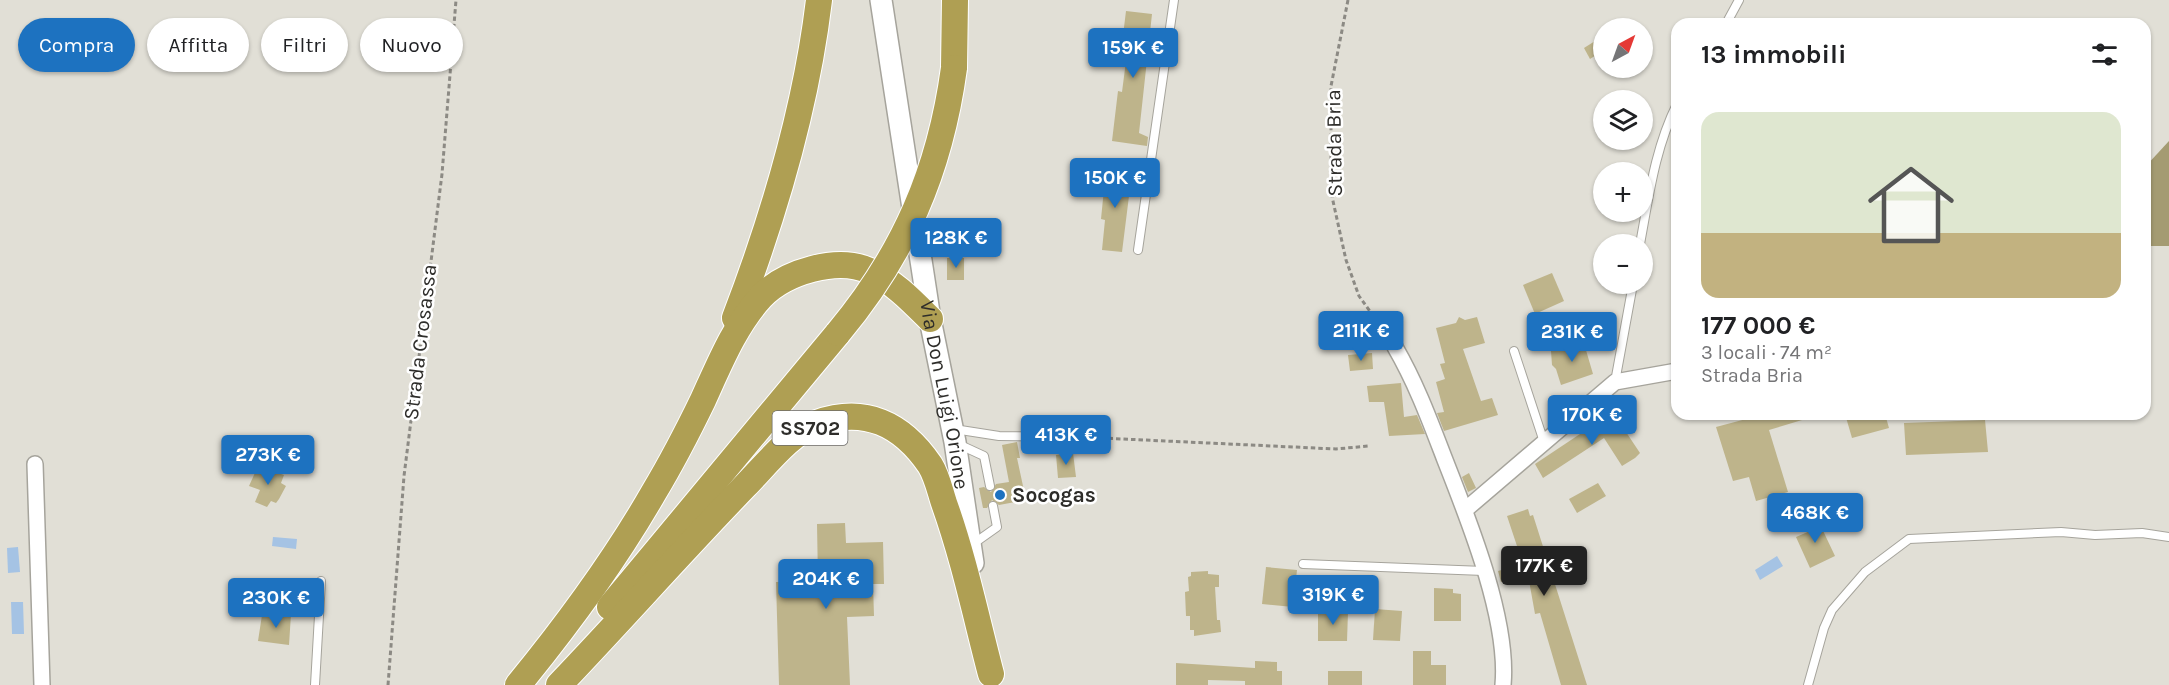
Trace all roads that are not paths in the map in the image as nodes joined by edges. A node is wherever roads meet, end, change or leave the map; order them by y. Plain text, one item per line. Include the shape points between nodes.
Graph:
1 (819, 0) edge
2 (881, 0) edge
3 (955, 0) edge
4 (1174, 0) edge
5 (1739, 0) edge
6 (1729, 18) edge
7 (1671, 119) edge
8 (1642, 234) edge
9 (1138, 250) dead end
10 (1631, 294) edge
11 (930, 319) junction
12 (1395, 347) road end
13 (1514, 351) dead end
14 (1671, 372) edge
15 (712, 380) junction
16 (1615, 382) junction
17 (953, 435) junction
18 (1090, 437) road end
19 (1544, 442) junction
20 (35, 464) dead end
21 (990, 486) dead end
22 (993, 506) dead end
23 (1465, 510) junction
24 (2169, 537) edge
25 (970, 547) junction
26 (1303, 564) dead end
27 (1484, 571) junction
28 (321, 581) dead end
29 (992, 680) edge
30 (555, 683) edge
31 (42, 685) edge
32 (315, 685) edge
33 (518, 685) edge
34 (1503, 685) edge
35 (1808, 685) edge

1 - 15 highway via 803,91 768,232
2 - 11 main road, Via Don Luigi Orione
3 - 30 highway, SS702, bridge via 954,68 935,160 921,199 885,270 838,333 651,555
4 - 9 lane
5 - 6 lane
7 - 8 lane via 1660,146
10 - 16 lane
11 - 15 highway via 902,291 869,270 836,265 809,268 762,296 733,338
11 - 17 main road, Via Don Luigi Orione
12 - 23 street via 1413,378
13 - 19 lane
14 - 16 street
15 - 33 highway via 686,436 637,522
16 - 19 street
17 - 18 lane
17 - 21 lane via 984,456
17 - 25 main road, Via Don Luigi Orione
19 - 23 street
20 - 31 street
22 - 25 lane via 997,527
23 - 27 street
24 - 35 lane via 2061,532 1909,539 1865,572 1832,610
25 - 29 main road, Via Don Luigi Orione
26 - 27 lane
27 - 34 street via 1502,640
28 - 32 lane
29 - 30 highway, SS702 via 950,519 931,467 894,428 876,420 848,416 815,424 783,447

